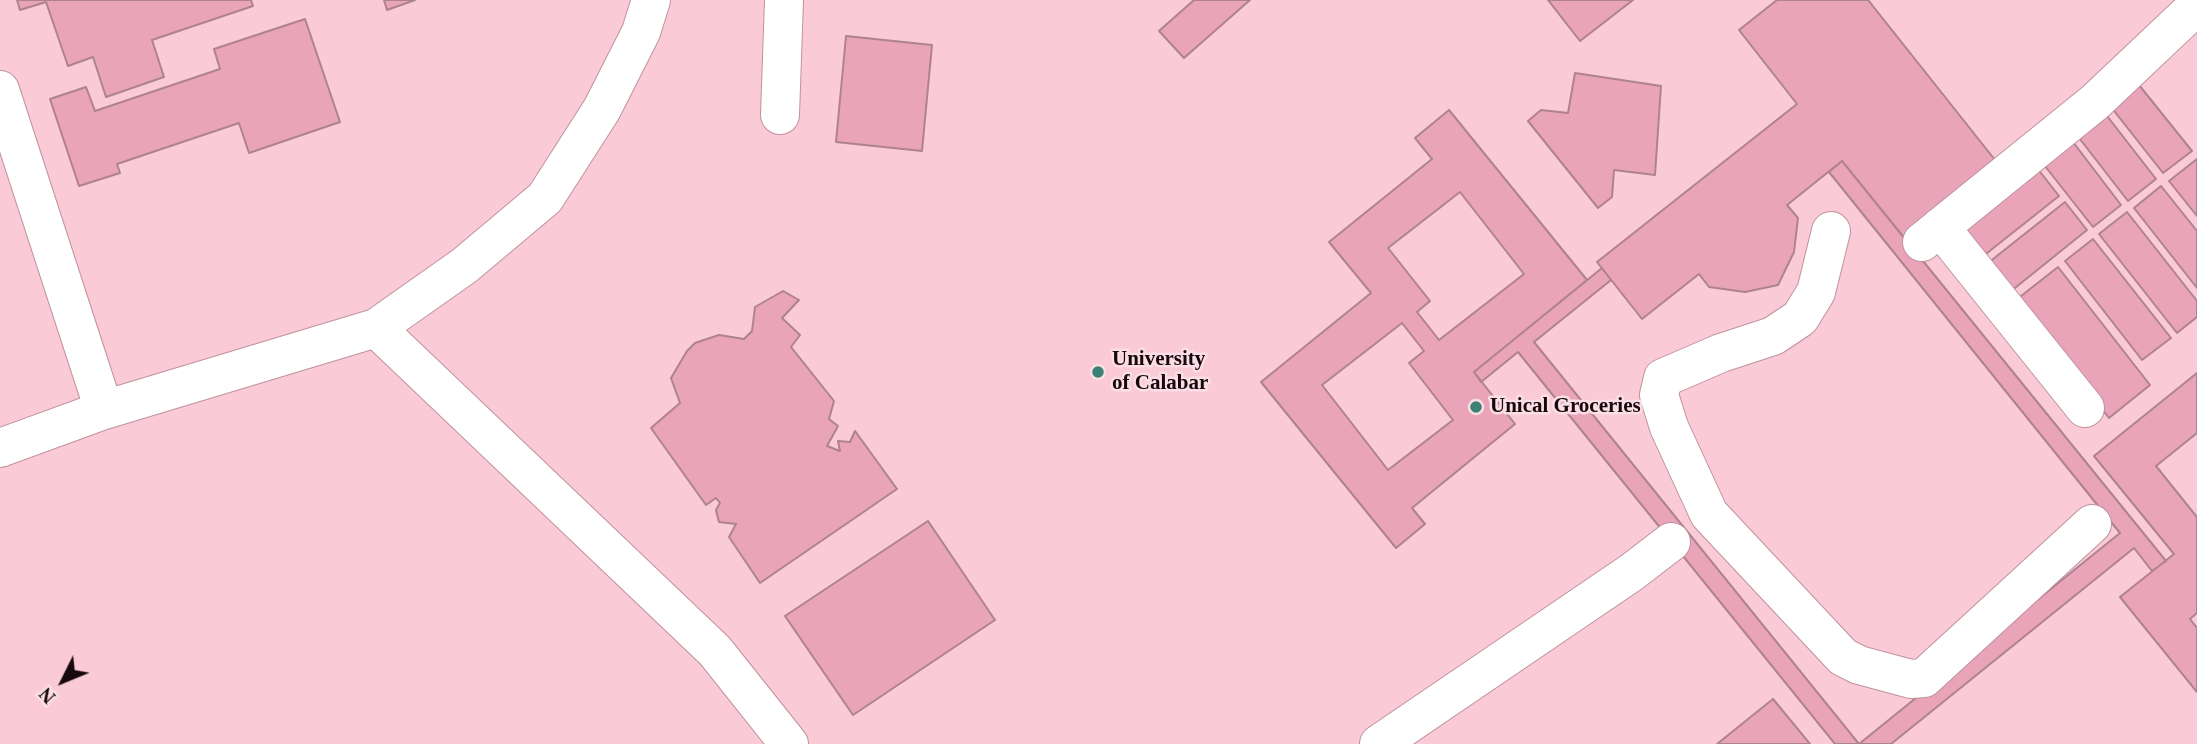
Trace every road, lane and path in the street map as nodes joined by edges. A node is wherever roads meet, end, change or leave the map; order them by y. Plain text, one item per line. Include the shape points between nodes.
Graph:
1 (652, 0) edge
2 (783, 0) edge
3 (2197, 9) edge
4 (0, 90) edge
5 (780, 115) dead end
6 (6, 127) edge
7 (1831, 231) dead end
8 (376, 328) junction
9 (2085, 408) dead end
10 (104, 410) junction
11 (0, 448) edge
12 (2092, 524) dead end
13 (1689, 529) junction
14 (789, 744) edge
15 (1379, 744) edge

1 - 8 street via 602,109 545,198 464,265
2 - 5 street
3 - 9 street via 2095,103 1931,234
4 - 6 street
6 - 10 street
7 - 13 street via 1816,292 1800,318 1773,336 1663,378 1659,395
8 - 10 street
8 - 14 street via 715,651
10 - 11 street
12 - 13 street via 1924,678 1911,679 1843,657
13 - 15 street

